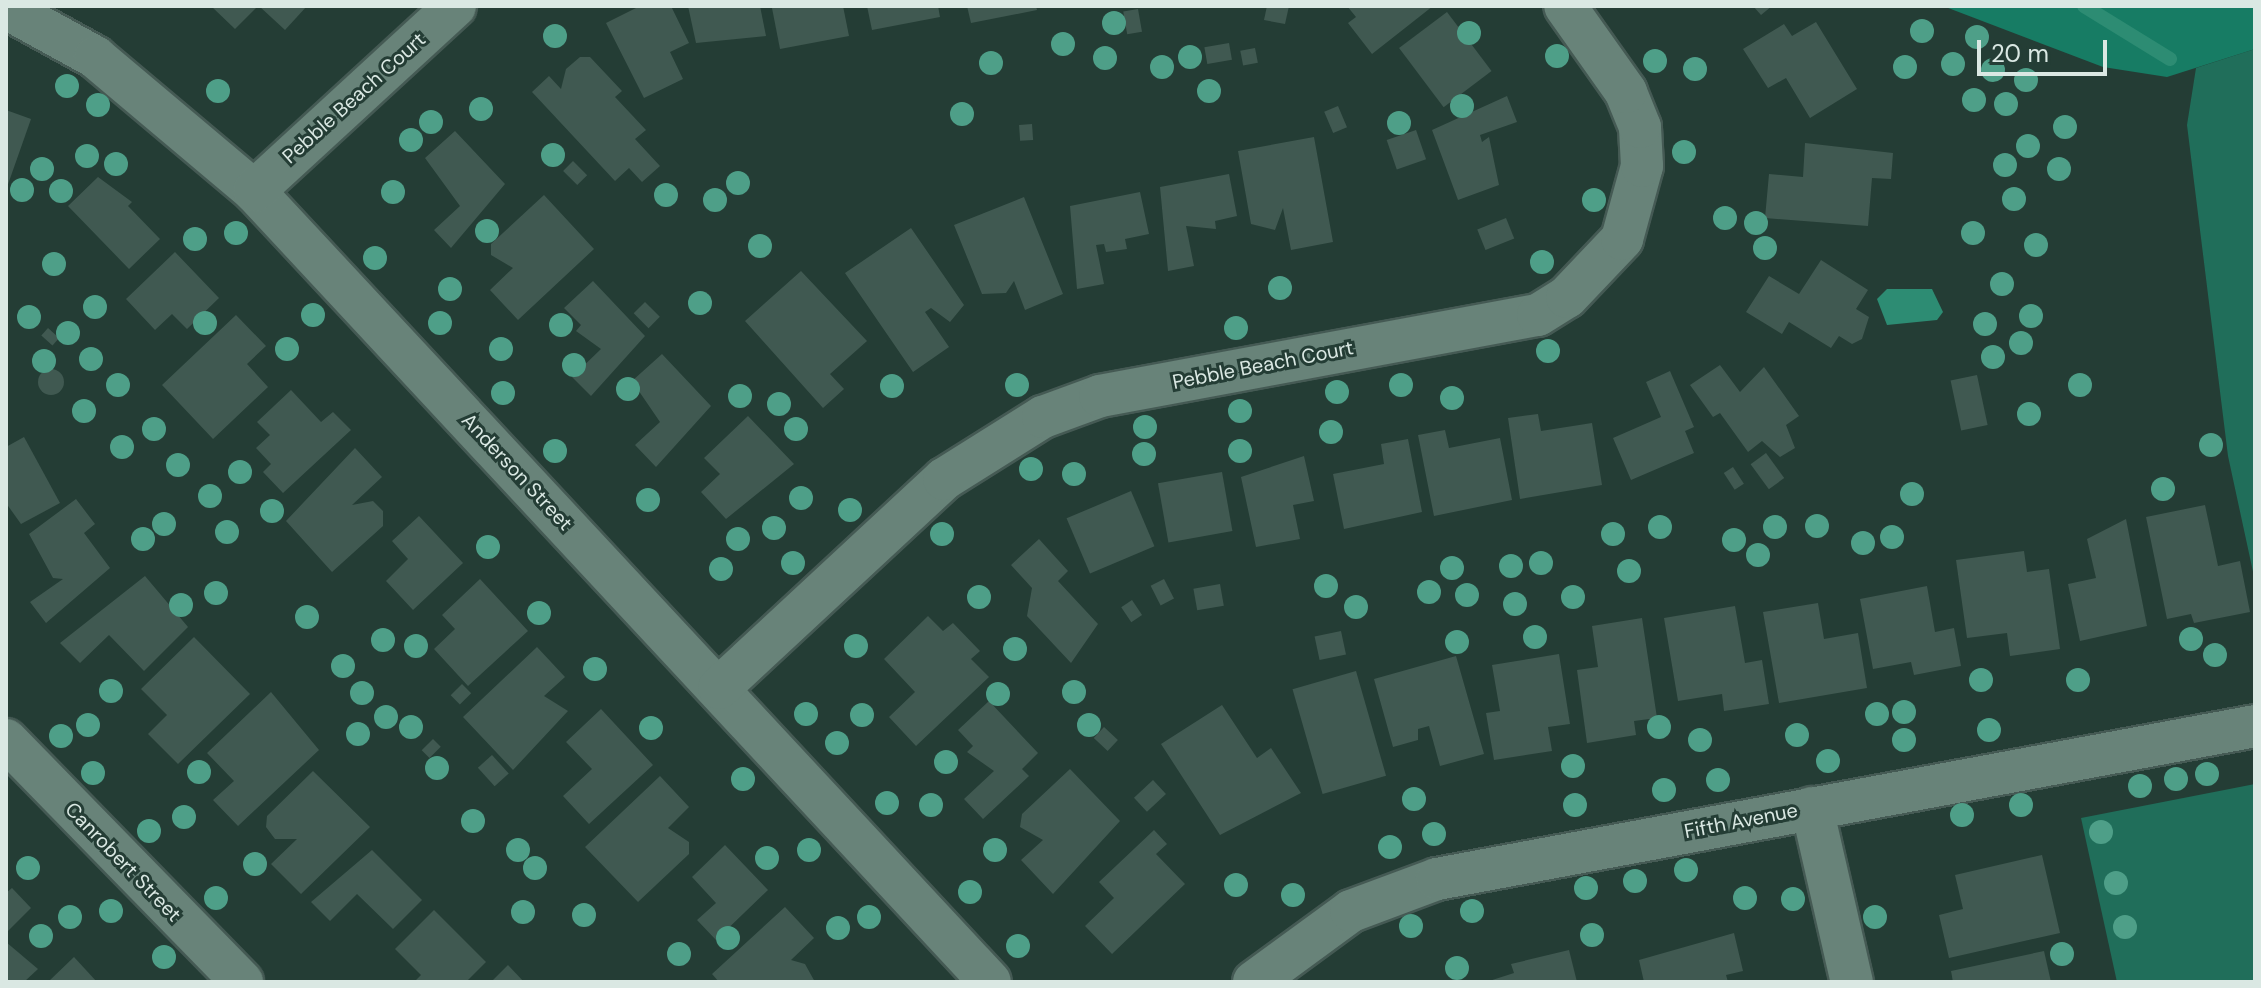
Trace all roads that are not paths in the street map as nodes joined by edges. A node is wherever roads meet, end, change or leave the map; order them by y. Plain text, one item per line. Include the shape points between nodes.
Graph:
1 (455, 6) edge
2 (1565, 6) edge
3 (6, 8) edge
4 (254, 191) junction
5 (719, 688) junction
6 (2255, 726) edge
7 (6, 740) edge
8 (1812, 808) junction
9 (242, 982) edge
10 (990, 982) edge
11 (1254, 982) edge
12 (1852, 982) edge

1 - 4 street, Pebble Beach Court
2 - 5 street, Pebble Beach Court via 1626,92 1640,127 1642,166 1622,239 1567,297 1538,315 1100,396 1043,417 944,479
3 - 4 street, Anderson Street via 95,57
4 - 5 street, Anderson Street
5 - 10 street, Anderson Street
6 - 8 street, Fifth Avenue
7 - 9 street, Canrobert Street
8 - 11 street, Fifth Avenue via 1437,879 1351,911
8 - 12 street

